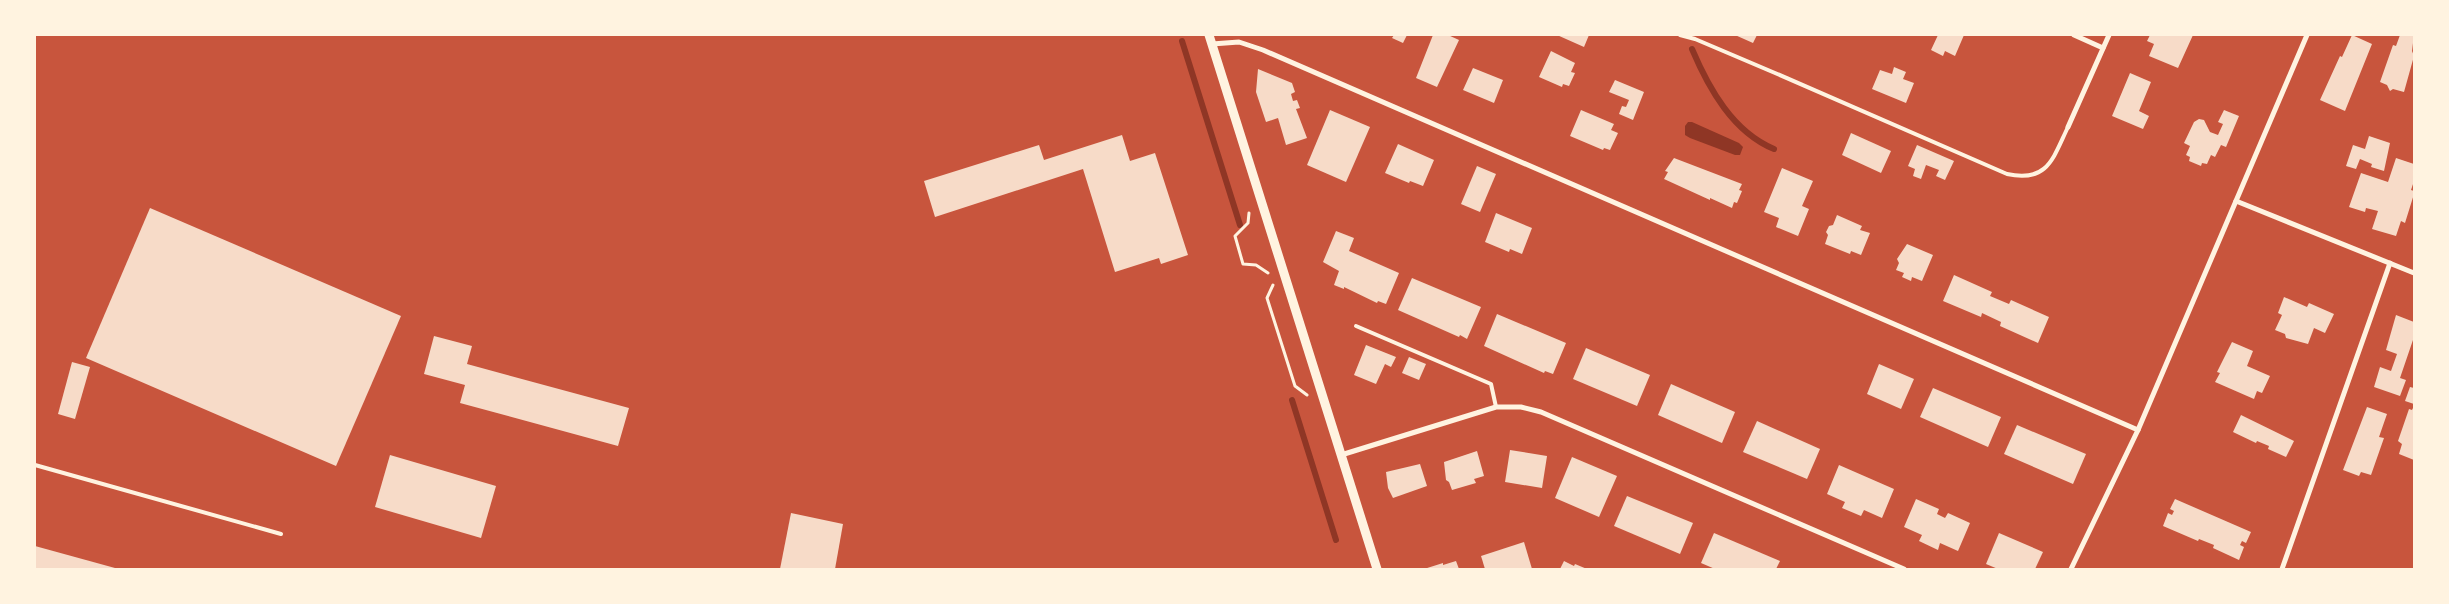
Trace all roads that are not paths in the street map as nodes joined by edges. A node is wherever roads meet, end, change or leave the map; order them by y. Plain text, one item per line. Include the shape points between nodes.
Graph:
1 (1209, 35) edge
2 (1680, 35) edge
3 (2074, 35) edge
4 (2109, 35) edge
5 (2307, 35) edge
6 (1212, 44) junction
7 (2103, 48) junction
8 (2068, 128) joint
9 (2236, 201) junction
10 (2390, 263) junction
11 (2414, 273) edge
12 (1356, 326) dead end
13 (1496, 408) junction
14 (2138, 430) junction
15 (1341, 456) junction
16 (35, 465) edge
17 (281, 534) dead end
18 (1377, 569) edge
19 (1904, 569) edge
20 (2071, 569) edge
21 (2282, 569) edge

1 - 6 street
2 - 8 lane via 2012,175 2031,176 2048,167
3 - 7 street
4 - 7 street
5 - 9 street
6 - 14 street via 1239,42 1262,50
6 - 15 street
7 - 8 street
9 - 10 street
9 - 14 street
10 - 11 street
10 - 21 street
12 - 13 lane via 1491,384
13 - 15 street
13 - 19 street via 1521,407 1541,412
14 - 20 street
15 - 18 street
16 - 17 lane

